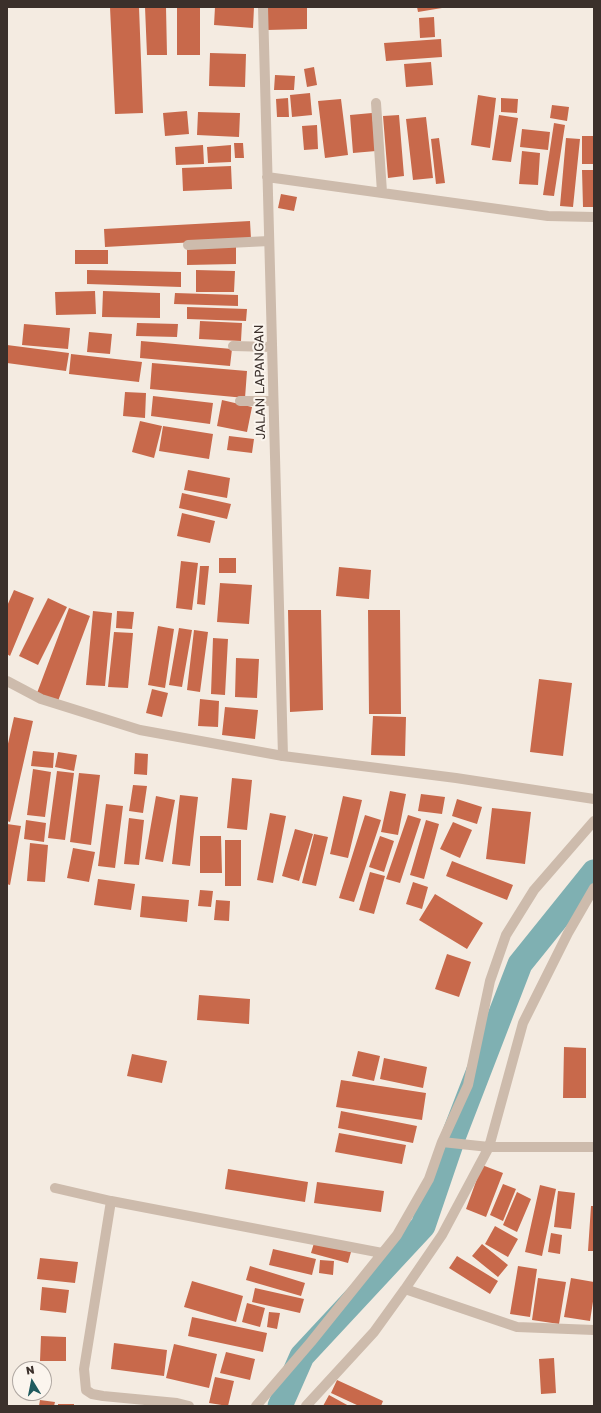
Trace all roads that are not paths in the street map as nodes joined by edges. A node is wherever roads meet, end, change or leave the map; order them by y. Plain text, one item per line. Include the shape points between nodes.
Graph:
1 (263, 7) edge
2 (376, 103) dead end
3 (267, 177) junction
4 (382, 192) junction
5 (594, 217) edge
6 (269, 241) junction
7 (188, 245) dead end
8 (233, 346) dead end
9 (272, 347) junction
10 (240, 401) dead end
11 (273, 401) junction
12 (7, 681) edge
13 (282, 756) junction
14 (594, 799) edge
15 (594, 821) edge
16 (594, 888) edge
17 (445, 1142) junction
18 (489, 1147) junction
19 (594, 1147) edge
20 (55, 1188) dead end
21 (111, 1201) junction
22 (382, 1253) junction
23 (405, 1289) junction
24 (594, 1330) edge
25 (189, 1406) edge
26 (256, 1406) edge
27 (306, 1406) edge

1 - 3 street, JALAN LAPANGAN
2 - 4 street
3 - 4 street
3 - 6 street, JALAN LAPANGAN
4 - 5 street via 548,216
6 - 7 street
6 - 9 street, JALAN LAPANGAN
8 - 9 street
9 - 11 street, JALAN LAPANGAN
10 - 11 street
11 - 13 street, JALAN LAPANGAN
12 - 13 street via 41,699 140,730
13 - 14 street
15 - 17 street via 534,890 506,935 490,981 468,1085
16 - 18 street via 568,933 523,1023
17 - 18 street
17 - 22 street via 429,1178 397,1236
18 - 19 street
18 - 23 street via 442,1235
20 - 21 street
21 - 22 street
21 - 25 street via 84,1369 86,1390 103,1396
22 - 26 street
23 - 24 street via 517,1328
23 - 27 street via 374,1332

